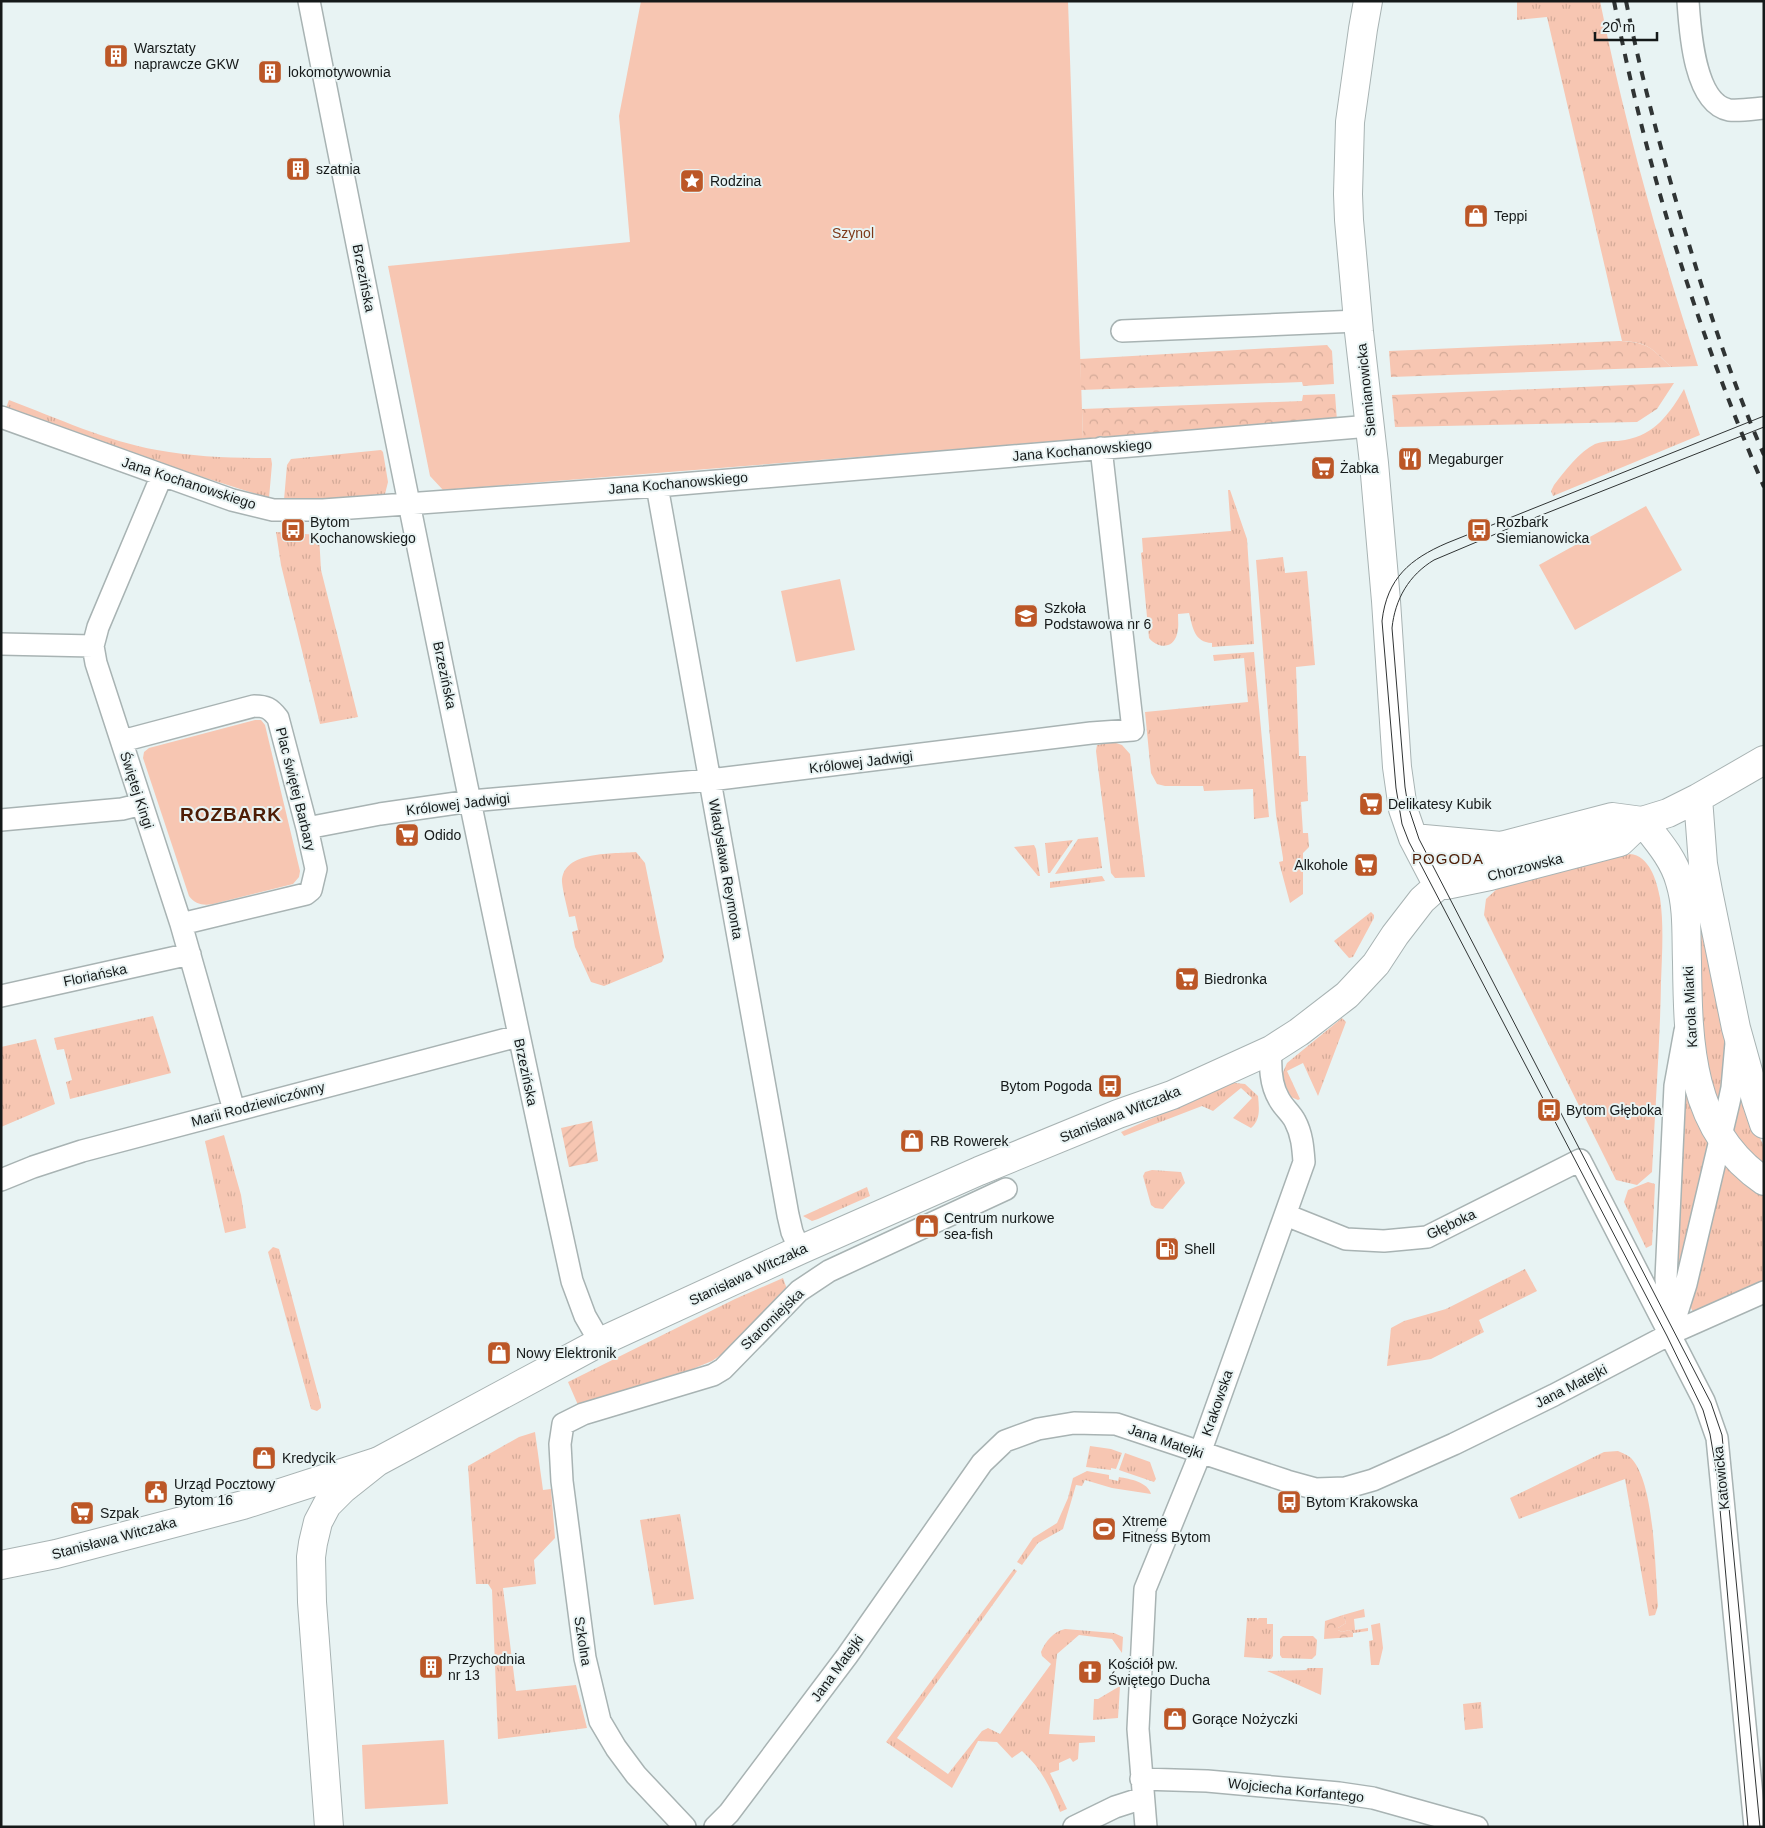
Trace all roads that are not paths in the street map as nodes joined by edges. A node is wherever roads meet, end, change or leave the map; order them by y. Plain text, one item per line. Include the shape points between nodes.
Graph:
1 (309, 1) edge
2 (1368, 1) edge
3 (1688, 1) edge
4 (1764, 108) edge
5 (1358, 321) junction
6 (1122, 331) dead end
7 (1, 417) edge
8 (1370, 426) junction
9 (1101, 448) junction
10 (162, 475) junction
11 (657, 486) junction
12 (409, 503) junction
13 (1, 644) edge
14 (93, 646) junction
15 (122, 741) junction
16 (1764, 760) edge
17 (710, 780) junction
18 (1698, 798) junction
19 (471, 801) junction
20 (142, 804) junction
21 (1, 820) edge
22 (1642, 821) junction
23 (307, 828) junction
24 (1413, 838) junction
25 (1501, 846) junction
26 (1438, 886) junction
27 (181, 924) junction
28 (190, 954) junction
29 (1, 996) edge
30 (1688, 1017) junction
31 (1736, 1028) junction
32 (518, 1036) junction
33 (1271, 1050) junction
34 (234, 1110) junction
35 (1764, 1124) edge
36 (1721, 1139) junction
37 (1580, 1160) joint
38 (1, 1180) edge
39 (1764, 1181) edge
40 (1006, 1188) dead end
41 (1286, 1215) junction
42 (800, 1250) junction
43 (1764, 1292) edge
44 (1670, 1334) junction
45 (600, 1342) junction
46 (563, 1424) joint
47 (1200, 1452) junction
48 (376, 1462) junction
49 (1, 1565) edge
50 (1142, 1788) junction
51 (329, 1827) edge
52 (685, 1827) edge
53 (715, 1827) edge
54 (1074, 1827) edge
55 (1146, 1827) edge
56 (1476, 1827) edge
57 (1755, 1827) edge

1 - 12 street, Brzezińska
2 - 5 main road, Siemianowicka via 1354,83 1348,155 1349,220
3 - 4 street via 1697,67 1714,103 1729,110
5 - 6 street
5 - 8 main road, Siemianowicka
7 - 10 street, Jana Kochanowskiego
8 - 9 street, Jana Kochanowskiego
8 - 24 main road, Siemianowicka via 1397,767 1403,809
9 - 11 street, Jana Kochanowskiego
9 - 17 street, Królowej Jadwigi via 1133,730
10 - 12 street, Jana Kochanowskiego via 232,500 273,510 323,510
10 - 14 street, Świętej Kingi
11 - 12 street, Jana Kochanowskiego
11 - 17 street, Władysława Reymonta
12 - 19 street, Brzezińska
13 - 14 street
14 - 15 street, Świętej Kingi
15 - 20 street, Świętej Kingi
15 - 23 street, Plac świętej Barbary via 254,706 271,709 278,718
16 - 18 main road, Chorzowska
17 - 19 street, Królowej Jadwigi
17 - 42 street, Władysława Reymonta via 788,1215
18 - 22 main road, Chorzowska
18 - 31 main road via 1703,864
19 - 23 street, Królowej Jadwigi
19 - 32 street, Brzezińska
20 - 21 street via 122,809
20 - 27 street, Świętej Kingi
22 - 25 main road, Chorzowska via 1612,818
22 - 26 main road, Chorzowska via 1620,842
22 - 30 main road, Karola Miarki via 1672,862 1680,880 1686,929
23 - 27 street, Plac świętej Barbary via 316,869 311,890 306,894
24 - 25 main road
24 - 26 main road, Siemianowicka
25 - 26 main road, Chorzowska
26 - 33 main road, Stanisława Witczaka via 1422,900 1376,964 1347,996
27 - 28 street, Świętej Kingi
28 - 29 street, Floriańska
28 - 34 street, Świętej Kingi
30 - 36 main road, Karola Miarki via 1696,1079 1703,1103
30 - 44 street via 1675,1086 1666,1279
31 - 35 main road
31 - 36 street via 1732,1088
32 - 34 street, Marii Rodziewiczówny
32 - 45 street, Brzezińska via 572,1281 584,1316
33 - 41 street, Krakowska via 1273,1087 1295,1120 1303,1142 1304,1162
33 - 42 main road, Stanisława Witczaka via 1172,1095 979,1171
34 - 38 street, Marii Rodziewiczówny via 82,1151
36 - 39 main road, Karola Miarki
36 - 44 street via 1686,1284
37 - 41 street, Głęboka via 1427,1237 1384,1241 1346,1239
37 - 44 street, Katowicka
40 - 46 street, Staromiejska via 829,1271 799,1291 723,1369 713,1375 583,1414
41 - 47 street, Krakowska
42 - 45 main road, Stanisława Witczaka
43 - 44 street, Jana Matejki
44 - 47 street, Jana Matejki via 1554,1396 1454,1444 1373,1480 1345,1488 1316,1489
44 - 57 street, Katowicka via 1704,1401 1717,1438
45 - 48 main road, Stanisława Witczaka
46 - 52 street, Szkolna via 560,1444 562,1481 585,1658 600,1721 636,1775
47 - 50 street, Krakowska via 1145,1589 1138,1729
47 - 53 street, Jana Matejki via 1116,1424 1067,1423 1004,1441 982,1462 847,1656
48 - 49 main road, Stanisława Witczaka via 243,1505 56,1554
48 - 51 main road via 327,1505 318,1522 313,1543 312,1602
50 - 54 street, Wojciecha Korfantego via 1115,1807
50 - 55 street, Krakowska
50 - 56 street, Wojciecha Korfantego via 1207,1781 1339,1793 1373,1798

